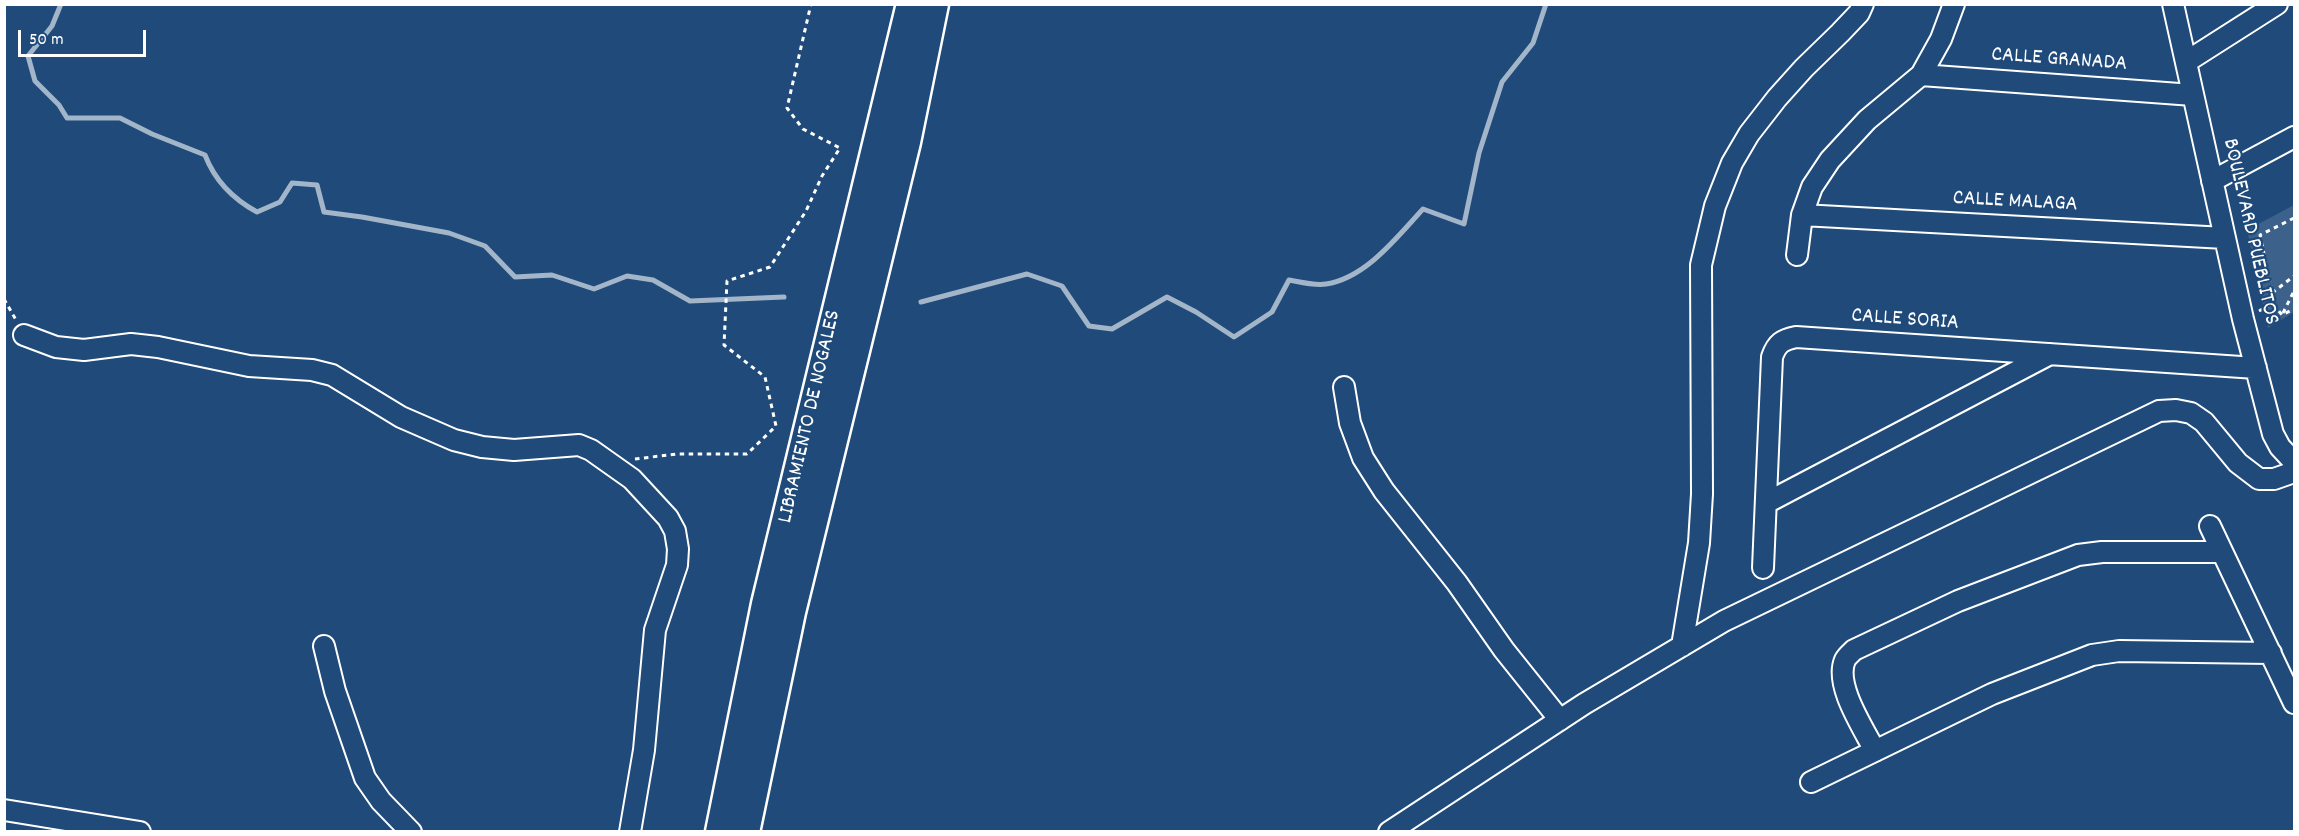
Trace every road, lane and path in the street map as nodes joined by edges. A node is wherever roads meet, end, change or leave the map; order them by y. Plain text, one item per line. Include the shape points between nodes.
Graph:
1 (811, 4) edge
2 (911, 4) edge
3 (934, 4) edge
4 (939, 4) edge
5 (945, 4) edge
6 (1863, 4) edge
7 (1954, 4) edge
8 (2173, 4) edge
9 (2277, 4) edge
10 (2186, 62) junction
11 (1921, 75) junction
12 (2193, 95) junction
13 (2295, 137) edge
14 (906, 142) junction
15 (2212, 181) junction
16 (1802, 215) junction
17 (2295, 218) edge
18 (2225, 238) junction
19 (1797, 255) dead end
20 (2295, 276) edge
21 (2295, 291) edge
22 (2272, 293) junction
23 (4, 299) edge
24 (2295, 309) edge
25 (2282, 315) junction
26 (24, 335) joint
27 (2050, 354) junction
28 (2256, 368) junction
29 (1344, 387) dead end
30 (611, 462) junction
31 (2295, 462) edge
32 (2295, 472) edge
33 (1766, 503) junction
34 (2210, 526) dead end
35 (2222, 552) junction
36 (1763, 568) dead end
37 (324, 646) dead end
38 (1683, 646) junction
39 (2271, 653) junction
40 (2289, 678) edge
41 (2295, 703) edge
42 (1560, 720) junction
43 (1875, 751) junction
44 (1811, 782) dead end
45 (4, 810) edge
46 (140, 831) edge
47 (411, 831) edge
48 (630, 831) edge
49 (720, 831) edge
50 (745, 831) edge
51 (1389, 831) edge

1 - 30 path via 788,108 803,129 840,148 770,267 727,281 724,345 765,376 776,426 747,454 677,454
2 - 49 highway, LIBRAMIENTO DE NOGALES via 766,604
3 - 14 highway, LIBRAMIENTO DE NOGALES
4 - 14 highway
5 - 14 highway
6 - 38 street via 1749,134 1715,206 1701,265 1702,494 1699,543
7 - 11 street
8 - 10 street, BOULEVARD PUEBLITOS
9 - 10 street
10 - 12 street, BOULEVARD PUEBLITOS
11 - 12 street, CALLE GRANADA
11 - 16 street via 1867,120 1830,160 1812,187
12 - 15 street, BOULEVARD PUEBLITOS
13 - 15 street
14 - 50 highway, LIBRAMIENTO DE NOGALES via 791,612
15 - 18 street, BOULEVARD PUEBLITOS
16 - 18 street, CALLE MALAGA
16 - 19 street
17 - 22 path via 2260,235
18 - 28 street, BOULEVARD PUEBLITOS
20 - 22 path
21 - 25 path
22 - 25 path
23 - 26 path
24 - 25 path
26 - 30 street via 56,347 158,347 249,366 312,370 332,375 401,417 454,440 514,450 579,445
27 - 28 street, CALLE SORIA
27 - 33 street
27 - 33 street, CALLE SORIA via 1796,337 1784,340 1776,346 1772,357
28 - 31 street, BOULEVARD PUEBLITOS via 2273,434
29 - 42 street via 1350,423 1363,458 1384,491
30 - 48 street via 668,518 678,549 677,566 656,630 644,750
32 - 38 street via 2259,479 2238,463 2191,412 2159,411 1733,616
33 - 36 street, CALLE SORIA
34 - 35 street
35 - 39 street
35 - 43 street via 2078,555 1958,601 1854,650 1845,659 1845,691
37 - 47 street via 365,778
38 - 42 street
39 - 40 street
39 - 43 street via 2119,651 2092,655 1992,694
40 - 41 street
42 - 51 street
43 - 44 street
45 - 46 street

